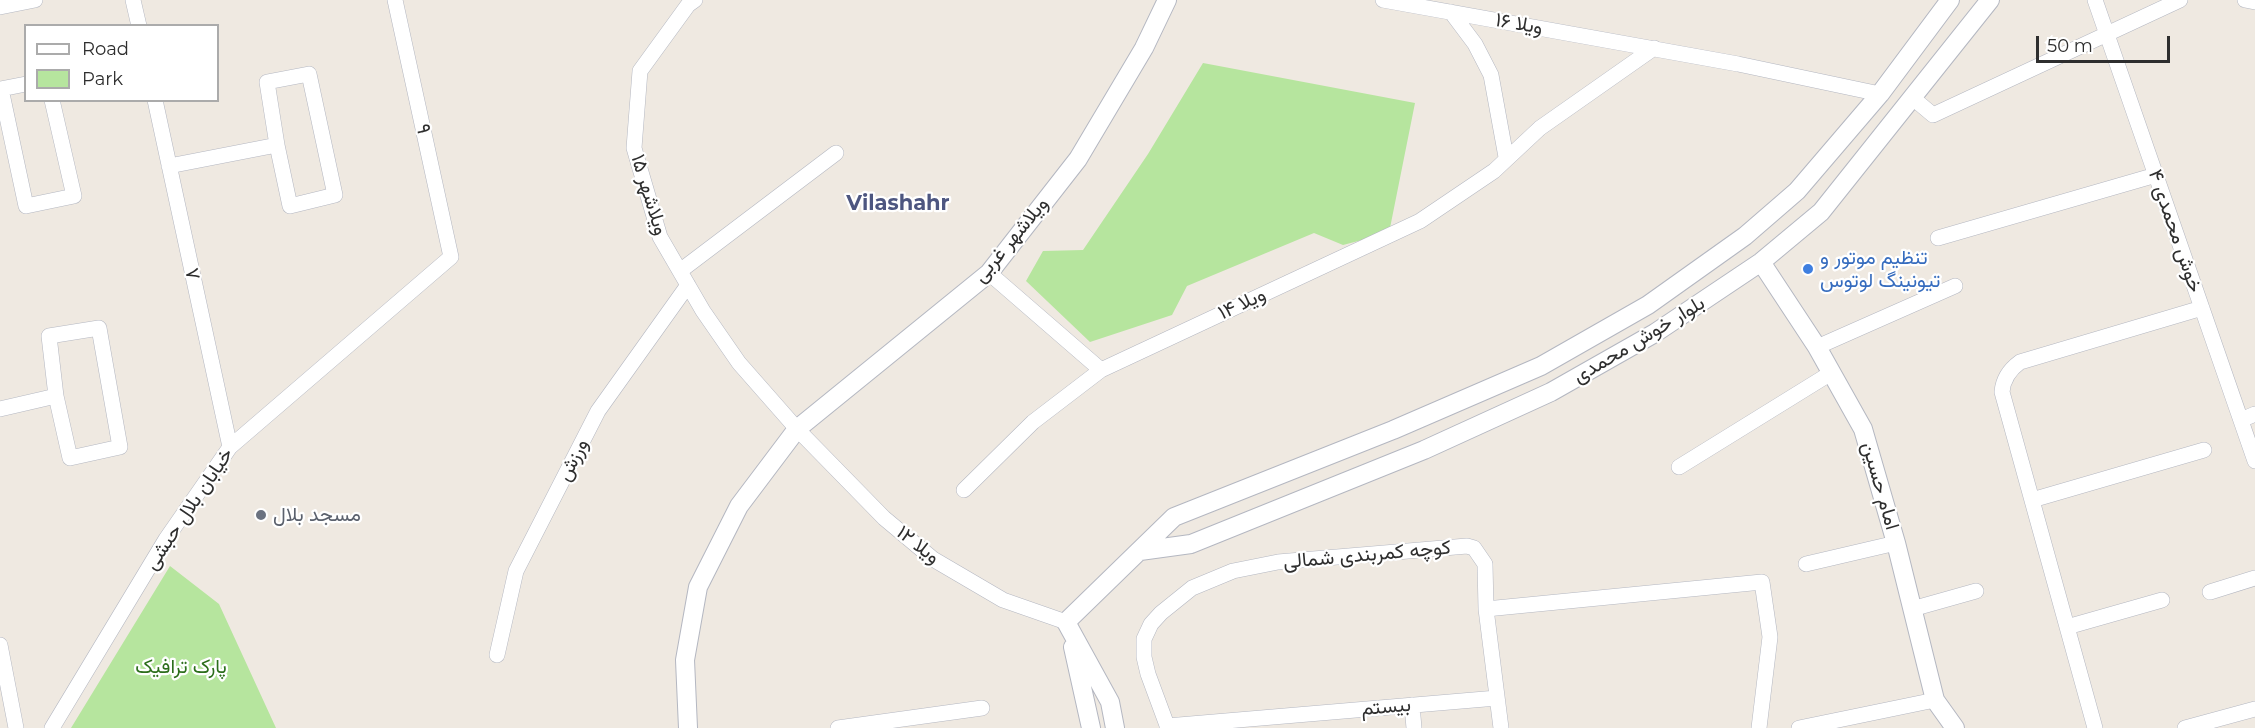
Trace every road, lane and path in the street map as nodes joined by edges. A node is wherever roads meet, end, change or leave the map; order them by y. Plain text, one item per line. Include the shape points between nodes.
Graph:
1 (35, 0) edge
2 (134, 0) edge
3 (395, 0) edge
4 (1167, 0) edge
5 (1383, 0) edge
6 (1950, 0) edge
7 (1990, 0) edge
8 (2095, 0) edge
9 (2180, 0) edge
10 (2245, 0) edge
11 (692, 2) edge
12 (2255, 2) edge
13 (0, 7) edge
14 (1451, 12) junction
15 (139, 24) edge
16 (2107, 35) junction
17 (1654, 48) junction
18 (24, 84) edge
19 (1880, 94) junction
20 (1914, 99) junction
21 (52, 102) edge
22 (155, 102) edge
23 (277, 145) junction
24 (6, 148) edge
25 (836, 153) dead end
26 (1506, 157) junction
27 (169, 166) junction
28 (2156, 175) junction
29 (1938, 238) dead end
30 (451, 257) joint
31 (1761, 262) junction
32 (680, 271) junction
33 (989, 273) junction
34 (688, 285) junction
35 (1955, 286) dead end
36 (2202, 308) junction
37 (1817, 347) junction
38 (1101, 370) junction
39 (1831, 373) junction
40 (56, 396) junction
41 (0, 409) edge
42 (2248, 417) edge
43 (1413, 421) junction
44 (797, 429) junction
45 (1393, 430) junction
46 (230, 447) junction
47 (1424, 450) junction
48 (2204, 450) dead end
49 (1406, 457) junction
50 (2255, 461) edge
51 (1679, 467) dead end
52 (964, 490) dead end
53 (2032, 500) junction
54 (1896, 543) junction
55 (1140, 551) junction
56 (1806, 564) dead end
57 (2255, 578) edge
58 (1976, 591) dead end
59 (2210, 592) dead end
60 (2162, 600) dead end
61 (1486, 609) junction
62 (1912, 609) junction
63 (1066, 622) junction
64 (2067, 627) junction
65 (0, 645) edge
66 (497, 655) dead end
67 (1497, 698) junction
68 (1935, 700) junction
69 (1412, 705) junction
70 (982, 708) dead end
71 (2255, 709) edge
72 (872, 726) edge
73 (1168, 727) edge
74 (16, 728) edge
75 (52, 728) edge
76 (688, 728) edge
77 (838, 728) edge
78 (1090, 728) edge
79 (1115, 728) edge
80 (1414, 728) edge
81 (1501, 728) edge
82 (1759, 728) edge
83 (1799, 728) edge
84 (1954, 728) edge
85 (2095, 728) edge
86 (2185, 728) edge

1 - 13 street
2 - 15 street
3 - 30 street, ۹
4 - 33 street, ویلاشهر غربی via 1144,48 1078,159
5 - 14 street, ۱۶ ویلا
6 - 19 street, بلوار خوش محمدی
7 - 20 street, بلوار خوش محمدی
8 - 16 street, خوش محمدی ۴
9 - 16 street
10 - 12 street
11 - 32 street, ویلاشهر ۱۵ via 640,71 634,148 660,237
14 - 17 street, ۱۶ ویلا
14 - 26 street via 1475,44 1491,75
16 - 20 street via 1933,115
16 - 28 street, خوش محمدی ۴
17 - 19 street, ۱۶ ویلا
17 - 26 street, ۱۴ ویلا via 1540,128
18 - 24 street via 1,89
19 - 43 street, بلوار خوش محمدی via 1797,191 1745,236 1648,305 1542,366
20 - 31 street, بلوار خوش محمدی via 1821,212
21 - 24 street via 74,196 26,206
22 - 27 street, ۷
23 - 23 street via 290,206 335,195 309,74 267,82
23 - 27 street
25 - 32 street
26 - 38 street, ۱۴ ویلا via 1494,171 1420,221
27 - 46 street, ۷
28 - 29 street
28 - 36 street, خوش محمدی ۴
30 - 46 street, خیابان بلال حبشی
31 - 37 street, امام حسین
31 - 47 street, بلوار خوش محمدی via 1655,333 1551,392
32 - 34 street, ویلاشهر ۱۵
33 - 38 street
33 - 44 street, ویلاشهر غربی
34 - 44 street, ویلاشهر ۱۵ via 739,363
34 - 66 street, ورزش via 592,422 516,571
35 - 37 street
36 - 42 street, خوش محمدی ۴
36 - 53 street via 2020,362 2008,373 2002,392
37 - 39 street, امام حسین
38 - 52 street, ۱۴ ویلا via 1033,422
39 - 51 street
39 - 54 street, امام حسین via 1863,429
40 - 40 street via 70,459 120,447 99,328 49,336
40 - 41 street
42 - 50 street, خوش محمدی ۴
43 - 45 street, بلوار خوش محمدی
43 - 47 street via 1413,437
44 - 63 street, ویلا ۱۲ via 884,518 933,558 1003,600
44 - 76 street, ویلاشهر غربی via 739,506 698,587 685,660
45 - 49 street via 1404,441
45 - 55 street, بلوار خوش محمدی via 1174,517
46 - 75 street, خیابان بلال حبشی via 166,538
47 - 49 street, بلوار خوش محمدی
48 - 53 street
49 - 55 street, بلوار خوش محمدی via 1191,544
53 - 64 street
54 - 56 street
54 - 62 street, امام حسین
55 - 63 street
57 - 59 street
58 - 62 street
60 - 64 street
61 - 67 street
61 - 73 street, کوچه کمربندی شمالی via 1485,564 1482,555 1467,546 1278,562 1233,571 1192,588 1161,612 1144,639 1148,674
61 - 82 street via 1762,582 1770,637
62 - 68 street, امام حسین
63 - 78 street
63 - 79 street via 1110,702
64 - 85 street
65 - 74 street
67 - 69 street, بیستم
67 - 81 street
68 - 83 street
68 - 84 street, امام حسین
69 - 73 street, بیستم
69 - 80 street
70 - 72 street
71 - 86 street
72 - 77 street

